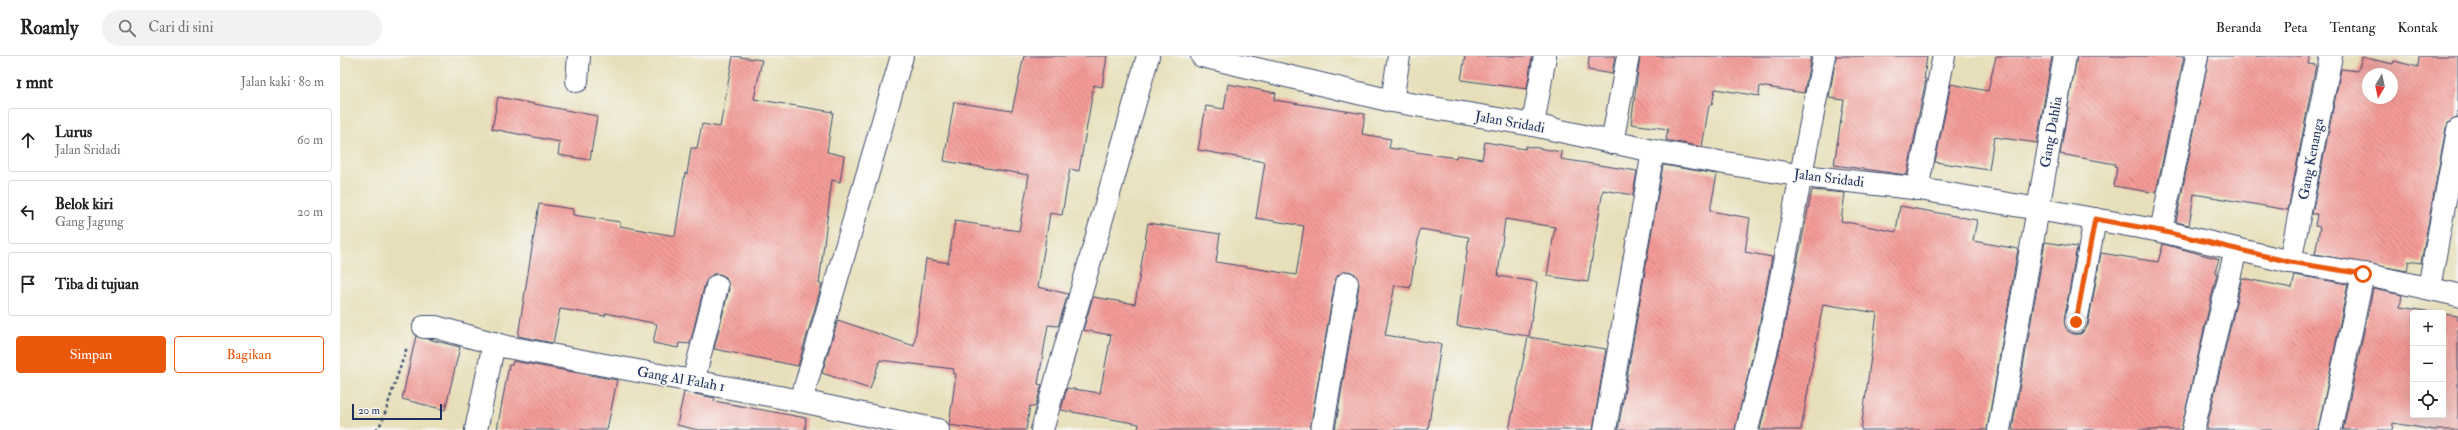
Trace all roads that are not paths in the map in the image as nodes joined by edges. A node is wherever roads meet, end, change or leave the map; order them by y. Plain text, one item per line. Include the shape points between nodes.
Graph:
1 (579, 56) edge
2 (902, 56) edge
3 (1148, 56) edge
4 (1202, 56) edge
5 (1399, 56) edge
6 (1545, 56) edge
7 (1628, 56) edge
8 (1824, 56) edge
9 (1944, 56) edge
10 (2065, 56) edge
11 (2197, 56) edge
12 (2331, 56) edge
13 (578, 82) dead end
14 (1392, 101) junction
15 (1533, 125) junction
16 (2458, 130) edge
17 (1612, 143) junction
18 (1653, 151) junction
19 (1803, 176) junction
20 (1917, 189) junction
21 (2038, 209) junction
22 (2095, 219) junction
23 (2161, 231) junction
24 (2236, 249) junction
25 (2290, 262) junction
26 (2363, 274) junction
27 (1347, 283) dead end
28 (717, 286) dead end
29 (2429, 288) junction
30 (2458, 295) edge
31 (2076, 322) dead end
32 (424, 328) road end
33 (494, 343) junction
34 (693, 382) junction
35 (800, 401) junction
36 (476, 430) edge
37 (938, 430) edge
38 (1042, 430) edge
39 (1322, 430) edge
40 (1606, 430) edge
41 (1747, 430) edge
42 (1999, 430) edge
43 (2193, 430) edge
44 (2330, 430) edge

1 - 13 street
2 - 35 street
3 - 38 street
4 - 14 street, Jalan Sridadi
5 - 14 street
6 - 15 street
7 - 17 street
8 - 19 street
9 - 20 street
10 - 21 street, Gang Dahlia
11 - 23 street
12 - 25 street, Gang Kenanga
14 - 15 street, Jalan Sridadi
15 - 17 street, Jalan Sridadi
16 - 29 street
17 - 18 street, Jalan Sridadi
18 - 19 street, Jalan Sridadi
18 - 40 street
19 - 20 street, Jalan Sridadi
19 - 41 street via 1769,340
20 - 21 street, Jalan Sridadi
21 - 22 street, Jalan Sridadi
21 - 42 street, Gang Dahlia
22 - 23 street, Jalan Sridadi
22 - 31 street
23 - 24 street, Jalan Sridadi
24 - 25 street, Jalan Sridadi
24 - 43 street
25 - 26 street, Jalan Sridadi
26 - 29 street, Jalan Sridadi
26 - 44 street
27 - 39 street
28 - 34 street
29 - 30 street, Jalan Sridadi
32 - 33 street, Gang Al Falah 1 via 436,327
33 - 34 street, Gang Al Falah 1
33 - 36 street
34 - 35 street, Gang Al Falah 1
35 - 37 street, Gang Al Falah 1

